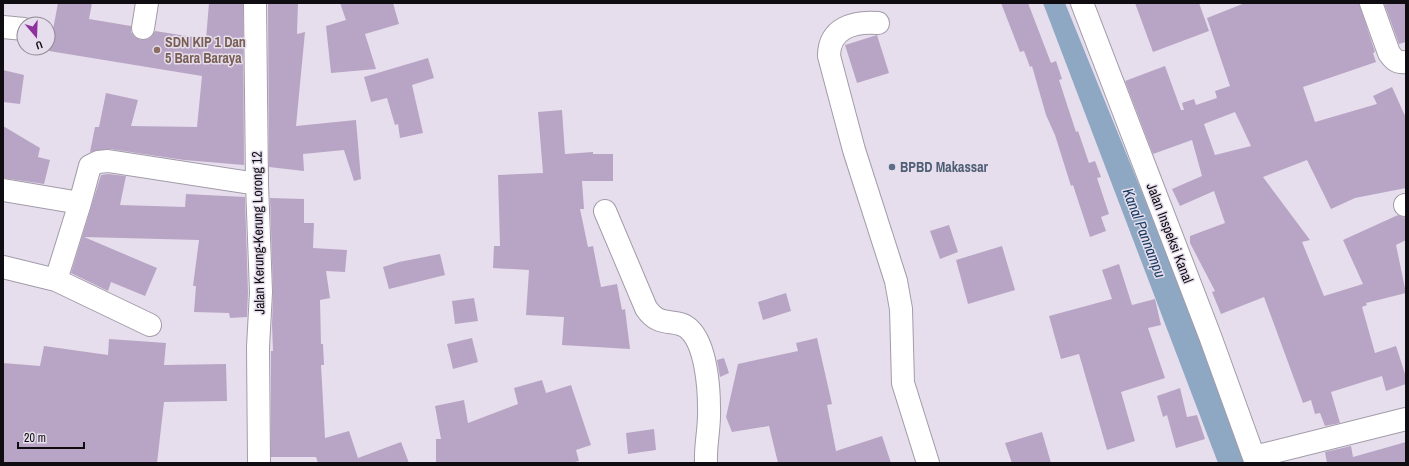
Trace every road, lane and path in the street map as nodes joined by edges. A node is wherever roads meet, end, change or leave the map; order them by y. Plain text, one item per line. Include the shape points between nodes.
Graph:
1 (147, 3) edge
2 (256, 3) edge
3 (1082, 3) edge
4 (1371, 3) edge
5 (878, 23) dead end
6 (3, 27) edge
7 (16, 28) edge
8 (143, 28) dead end
9 (1406, 62) edge
10 (257, 184) junction
11 (3, 190) edge
12 (80, 203) junction
13 (605, 211) dead end
14 (3, 267) edge
15 (56, 280) junction
16 (150, 325) dead end
17 (1406, 419) edge
18 (1255, 460) edge
19 (259, 463) edge
20 (706, 463) edge
21 (928, 463) edge

1 - 8 street
2 - 10 street, Jalan Kerung-Kerung Lorong 12
3 - 18 street, Jalan Inspeksi Kanal
4 - 9 street via 1393,60
5 - 21 street via 861,23 843,29 836,34 830,46 829,56 854,150 896,281 901,309 903,384
6 - 7 street
10 - 12 street via 108,161 98,162 90,166
10 - 19 street, Jalan Kerung-Kerung Lorong 12 via 261,292 258,347
11 - 12 street
12 - 15 street
13 - 20 street via 651,316 658,321 681,324 690,329 698,342 704,363 710,409
14 - 15 street
15 - 16 street
17 - 18 street

